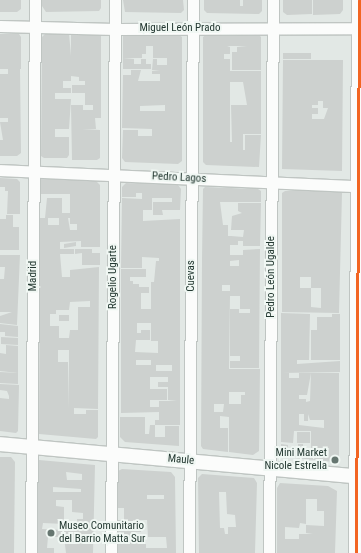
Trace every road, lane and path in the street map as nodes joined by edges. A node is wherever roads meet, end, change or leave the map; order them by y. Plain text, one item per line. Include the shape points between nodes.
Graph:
1 (35, 0) edge
2 (115, 0) edge
3 (193, 0) edge
4 (273, 0) edge
5 (359, 0) edge
6 (0, 26) edge
7 (35, 27) junction
8 (193, 28) junction
9 (273, 28) junction
10 (360, 28) edge
11 (115, 29) junction
12 (0, 170) edge
13 (33, 171) junction
14 (114, 175) junction
15 (192, 178) junction
16 (272, 182) junction
17 (358, 186) junction
18 (0, 444) edge
19 (32, 447) junction
20 (112, 454) junction
21 (190, 461) junction
22 (270, 469) junction
23 (359, 477) edge
24 (30, 553) edge
25 (111, 553) edge
26 (189, 553) edge
27 (269, 553) edge
28 (356, 553) edge

1 - 7 street, Madrid
2 - 11 street, Rogelio Ugarte
3 - 8 street, Cuevas
4 - 9 street, Pedro León Ugalde
5 - 10 street
6 - 7 street, Miguel León Prado
7 - 11 street, Miguel León Prado
7 - 13 street, Madrid
8 - 9 street, Miguel León Prado
8 - 11 street, Miguel León Prado
8 - 15 street, Cuevas
9 - 10 street, Miguel León Prado
9 - 16 street, Pedro León Ugalde
10 - 17 street
11 - 14 street, Rogelio Ugarte
12 - 13 street, Pedro Lagos
13 - 14 street, Pedro Lagos
13 - 19 street, Madrid
14 - 15 street, Pedro Lagos
14 - 20 street, Rogelio Ugarte
15 - 16 street, Pedro Lagos
15 - 21 street, Cuevas
16 - 17 street, Pedro Lagos
16 - 22 street, Pedro León Ugalde
17 - 23 street
18 - 19 street, Maule
19 - 20 street, Maule
19 - 24 street, Madrid
20 - 21 street, Maule
20 - 25 street, Rogelio Ugarte
21 - 22 street, Maule
21 - 26 street, Cuevas
22 - 23 street, Maule
22 - 27 street, Pedro León Ugalde
23 - 28 street

